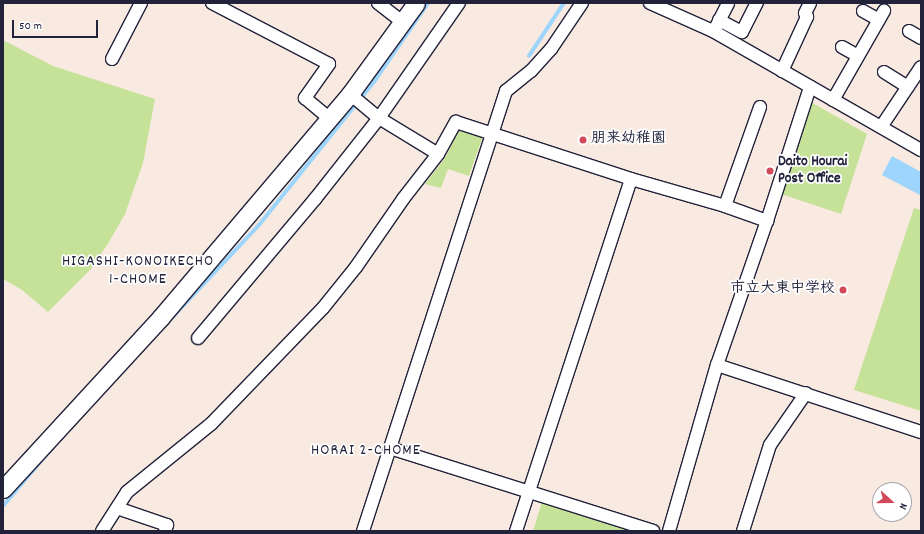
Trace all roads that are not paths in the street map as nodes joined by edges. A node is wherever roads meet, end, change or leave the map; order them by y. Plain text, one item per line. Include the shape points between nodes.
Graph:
1 (141, 3) edge
2 (212, 3) edge
3 (378, 3) edge
4 (416, 3) edge
5 (458, 3) edge
6 (582, 3) edge
7 (650, 3) edge
8 (728, 3) edge
9 (757, 3) edge
10 (810, 3) edge
11 (863, 11) dead end
12 (719, 20) junction
13 (402, 22) junction
14 (714, 31) junction
15 (910, 31) dead end
16 (921, 38) edge
17 (842, 47) dead end
18 (858, 56) junction
19 (112, 59) dead end
20 (921, 67) edge
21 (782, 71) junction
22 (884, 72) dead end
23 (810, 87) junction
24 (908, 87) junction
25 (351, 95) junction
26 (833, 100) junction
27 (760, 107) dead end
28 (330, 118) junction
29 (379, 118) junction
30 (881, 127) junction
31 (490, 135) junction
32 (921, 150) edge
33 (438, 154) junction
34 (631, 179) junction
35 (725, 206) junction
36 (767, 221) junction
37 (198, 338) dead end
38 (716, 365) junction
39 (806, 393) junction
40 (921, 432) edge
41 (390, 448) junction
42 (3, 489) edge
43 (529, 492) junction
44 (117, 508) junction
45 (102, 531) edge
46 (165, 531) edge
47 (363, 531) edge
48 (516, 531) edge
49 (653, 531) edge
50 (669, 531) edge
51 (742, 531) edge

1 - 19 street
2 - 28 street via 328,64 305,98
3 - 13 street
4 - 13 street
5 - 29 street
6 - 31 street via 551,49 506,91
7 - 14 street
8 - 12 street
9 - 12 street via 742,32
10 - 21 street via 805,13 807,17
11 - 18 street via 882,16
12 - 14 street
13 - 25 street
14 - 21 street
15 - 16 street
17 - 18 street
18 - 26 street
20 - 24 street
21 - 23 street
22 - 24 street
23 - 26 street
23 - 36 street
24 - 30 street
25 - 28 street
25 - 29 street
26 - 30 street
27 - 35 street
28 - 42 street via 161,317
29 - 33 street
29 - 37 street
30 - 32 street
31 - 33 street via 456,122
31 - 34 street
31 - 41 street
33 - 44 street via 323,308 211,424 127,492
34 - 35 street
34 - 43 street
35 - 36 street
36 - 38 street
38 - 39 street
38 - 50 street
39 - 40 street
39 - 51 street via 770,445
41 - 43 street
41 - 47 street
43 - 48 street
43 - 49 street
44 - 45 street
44 - 46 street via 167,525

